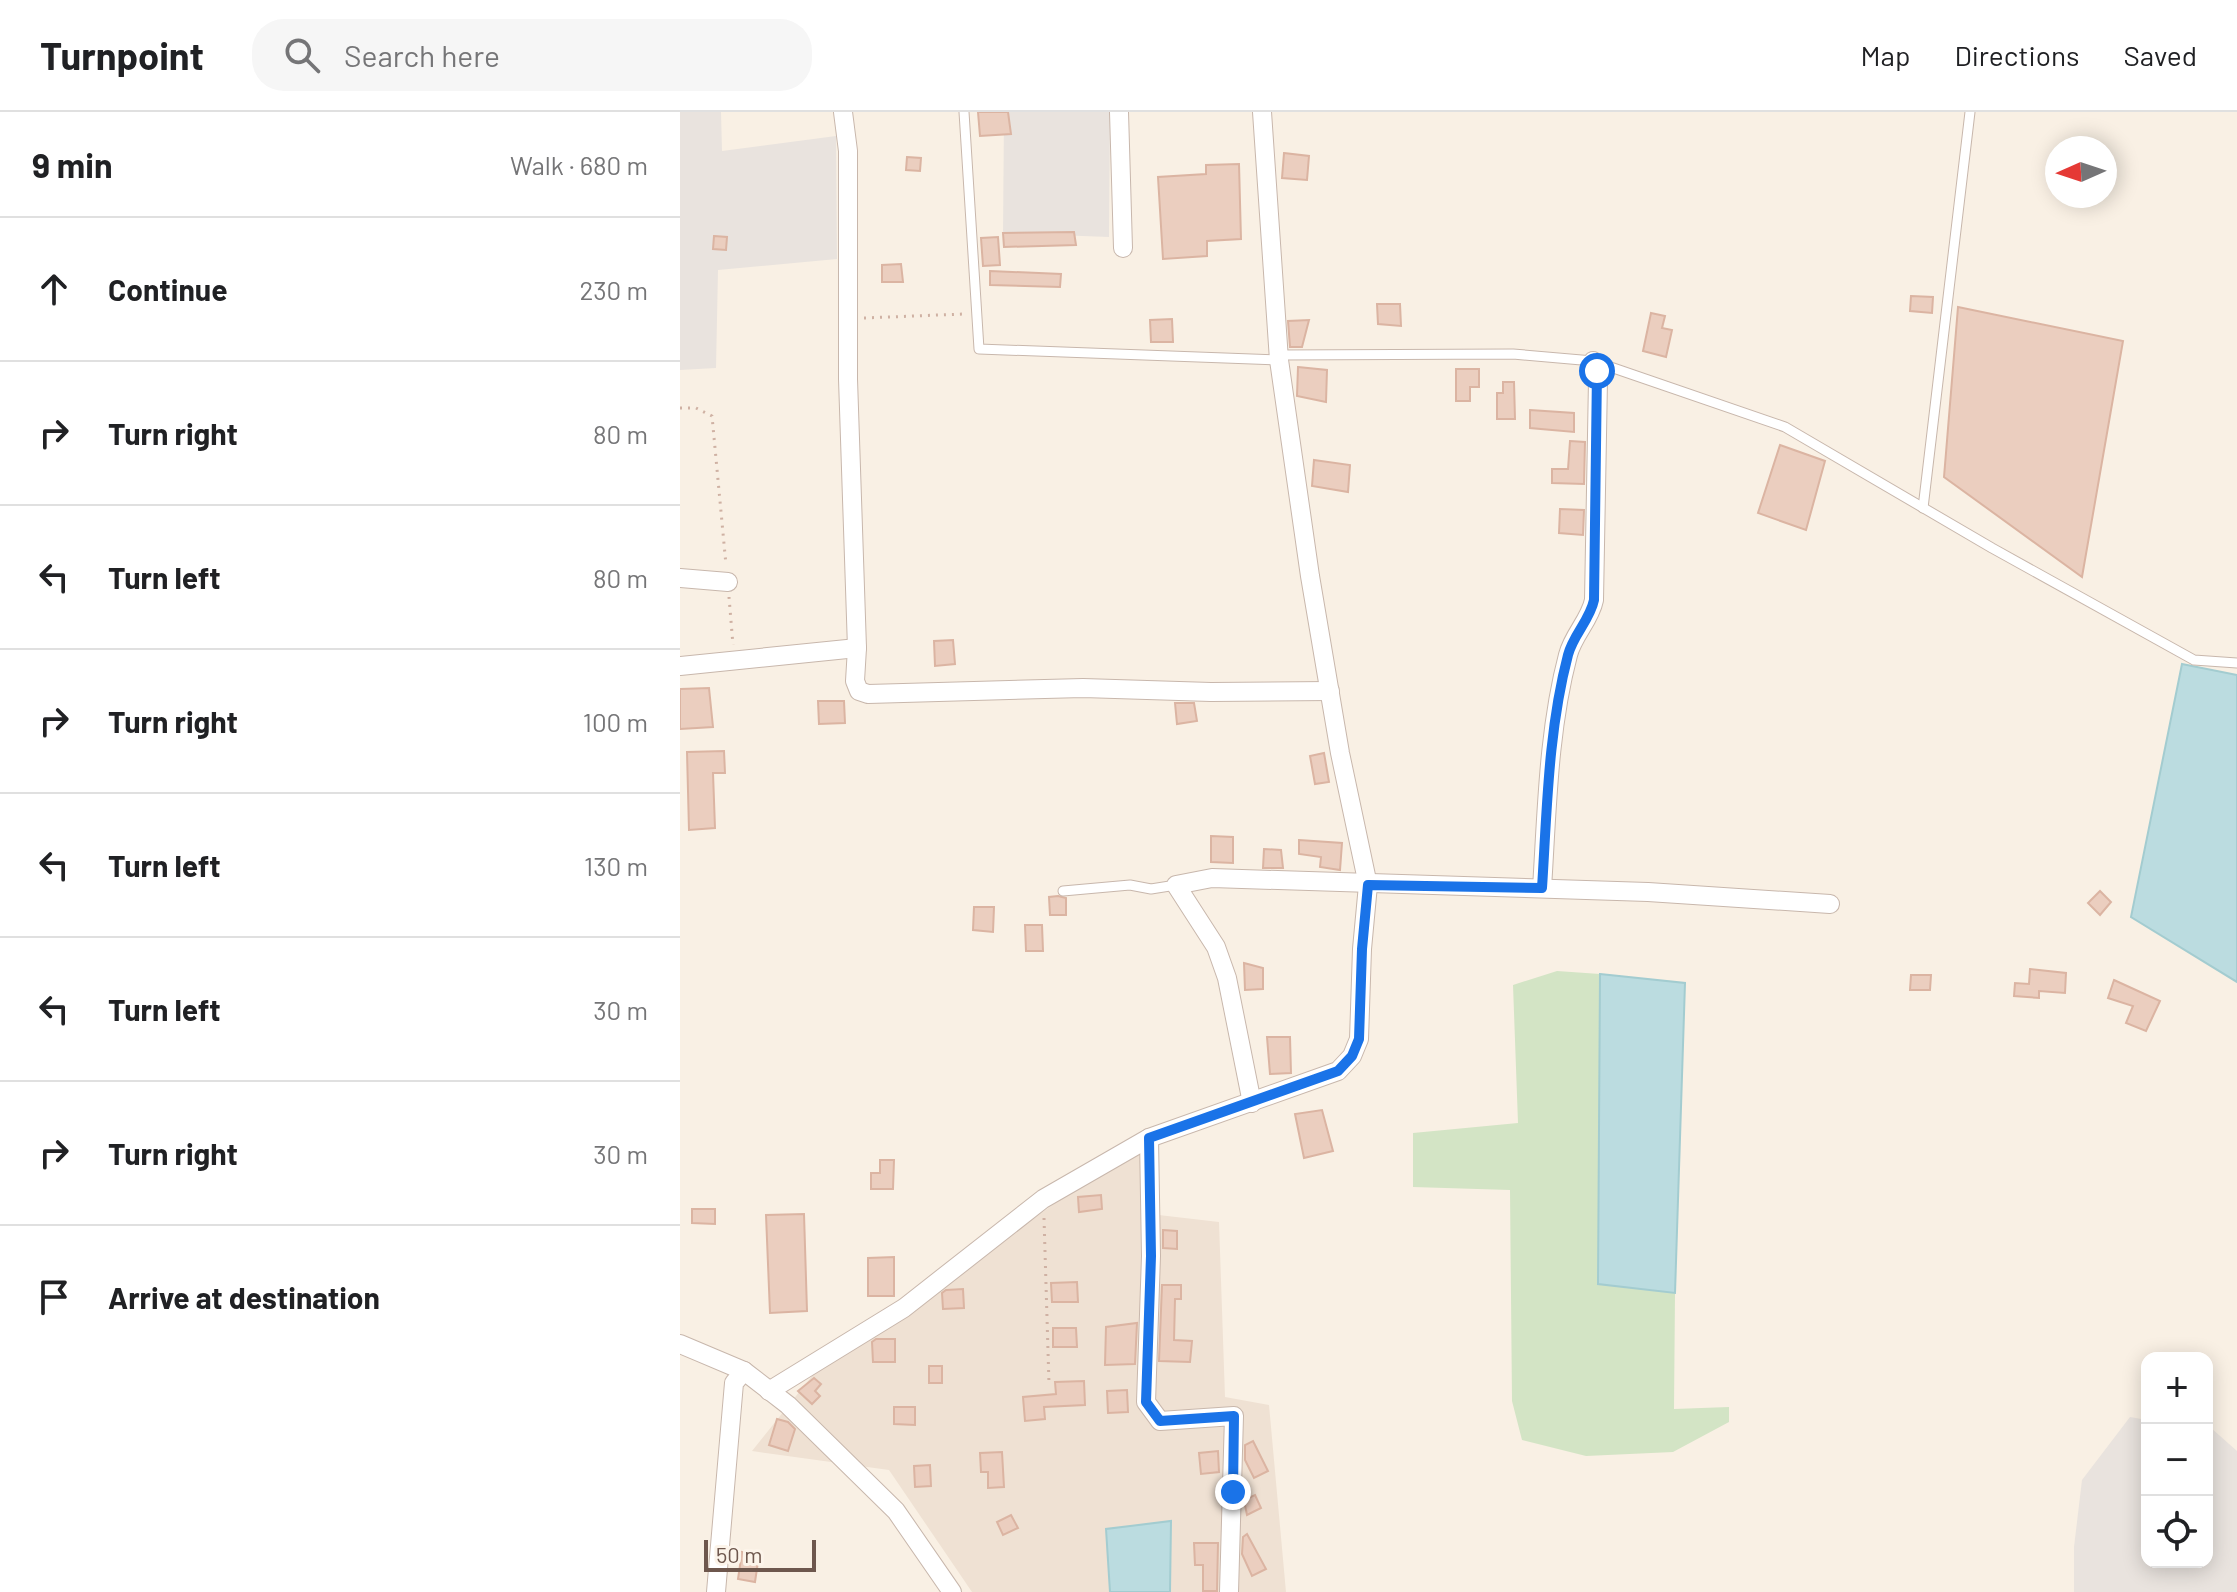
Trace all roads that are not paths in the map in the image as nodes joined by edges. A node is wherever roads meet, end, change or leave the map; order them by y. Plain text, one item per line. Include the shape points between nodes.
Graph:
1 (843, 112) edge
2 (964, 112) edge
3 (1119, 112) edge
4 (1262, 112) edge
5 (1970, 112) edge
6 (1123, 248) dead end
7 (1279, 357) junction
8 (1593, 361) junction
9 (1923, 508) junction
10 (680, 578) edge
11 (728, 582) road end
12 (857, 648) junction
13 (2237, 663) edge
14 (680, 666) edge
15 (1330, 691) junction
16 (1176, 885) junction
17 (1368, 885) junction
18 (1542, 888) junction
19 (1063, 891) dead end
20 (1830, 904) dead end
21 (1252, 1103) junction
22 (1149, 1138) junction
23 (680, 1344) edge
24 (744, 1371) junction
25 (769, 1391) junction
26 (716, 1592) edge
27 (952, 1592) edge
28 (1229, 1592) edge

1 - 12 street
2 - 7 lane via 979,349
3 - 6 street
4 - 7 street
5 - 9 lane
7 - 8 lane via 1513,354
7 - 15 street
8 - 9 lane via 1785,427
8 - 18 street via 1598,380 1594,600 1568,653 1550,751
9 - 13 lane via 2194,660
10 - 11 street
12 - 14 street
12 - 15 street via 855,681 859,691 868,694 1083,688
15 - 17 street
16 - 17 street via 1212,878
16 - 19 lane
16 - 21 street via 1216,947 1227,978
17 - 18 street
17 - 21 street via 1359,1039 1352,1056 1338,1071
18 - 20 street
21 - 22 street
22 - 25 street via 1035,1205 904,1308
22 - 28 street via 1146,1402 1160,1421 1234,1416
23 - 24 street
24 - 25 street
24 - 26 street via 734,1383
25 - 27 street via 896,1511

